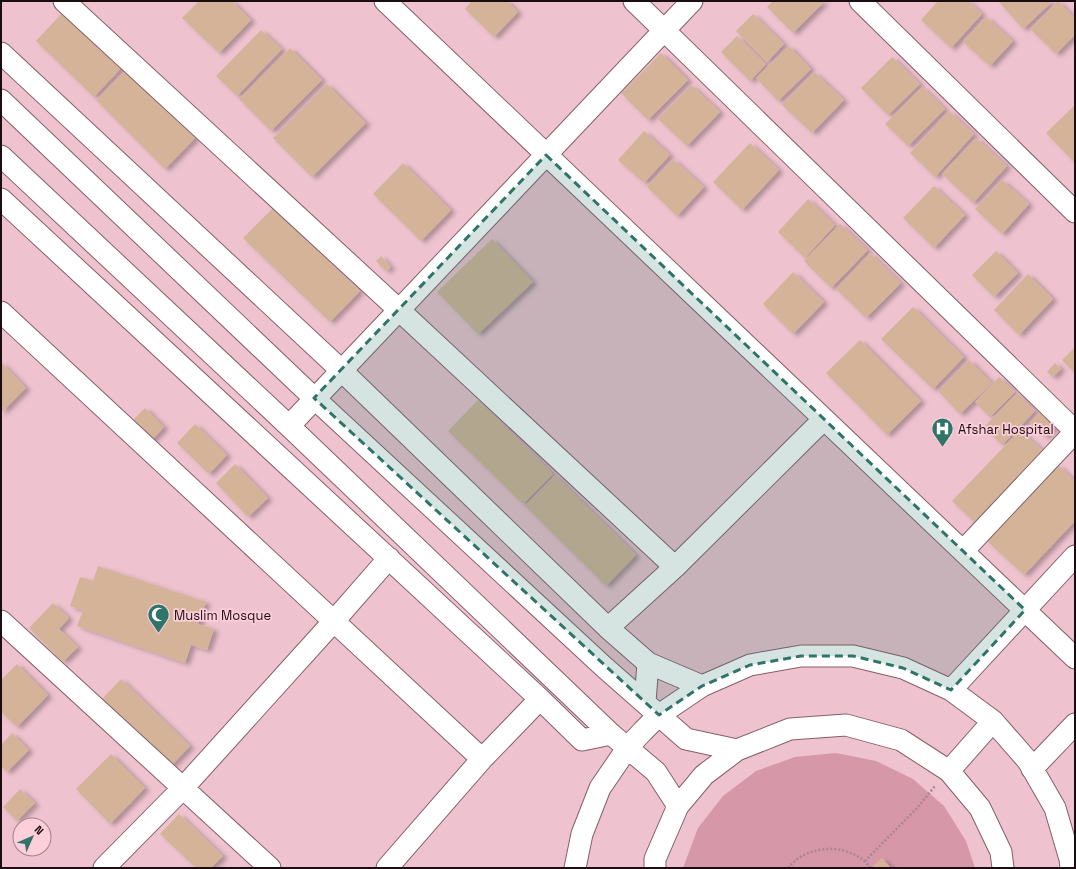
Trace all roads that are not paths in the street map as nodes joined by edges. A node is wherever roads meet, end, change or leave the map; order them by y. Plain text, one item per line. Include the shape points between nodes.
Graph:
1 (64, 1) edge
2 (385, 1) edge
3 (634, 1) edge
4 (692, 1) edge
5 (860, 1) edge
6 (665, 30) junction
7 (1, 53) edge
8 (1, 100) edge
9 (546, 155) junction
10 (1, 156) edge
11 (1, 199) edge
12 (1075, 212) edge
13 (399, 310) junction
14 (1, 312) edge
15 (341, 370) junction
16 (314, 398) junction
17 (824, 419) junction
18 (289, 426) junction
19 (1075, 432) edge
20 (963, 552) junction
21 (1075, 556) edge
22 (388, 558) junction
23 (675, 567) junction
24 (1025, 610) junction
25 (1, 621) edge
26 (334, 621) junction
27 (608, 628) junction
28 (1075, 658) edge
29 (648, 663) junction
30 (702, 686) junction
31 (951, 690) junction
32 (540, 699) junction
33 (652, 709) junction
34 (993, 721) junction
35 (1075, 724) edge
36 (611, 734) junction
37 (628, 747) junction
38 (737, 750) junction
39 (482, 759) junction
40 (1032, 768) junction
41 (948, 771) junction
42 (183, 788) junction
43 (678, 806) junction
44 (104, 868) edge
45 (270, 868) edge
46 (387, 868) edge
47 (575, 868) edge
48 (655, 868) edge
49 (1003, 868) edge
50 (1071, 868) edge

1 - 13 street
2 - 9 street
3 - 6 street
4 - 6 street
5 - 12 street
6 - 9 street
6 - 19 street
7 - 15 street
8 - 16 street
9 - 13 street
9 - 17 street
10 - 18 street
11 - 22 street
13 - 15 street
13 - 23 street
14 - 26 street
15 - 16 street
15 - 27 street
16 - 18 street
16 - 33 street
17 - 20 street
17 - 23 street
18 - 36 street
19 - 20 street
20 - 24 street
21 - 24 street
22 - 26 street
22 - 32 street
23 - 27 street
24 - 28 street
24 - 31 street
25 - 42 street
26 - 39 street
26 - 42 street
27 - 29 street
29 - 30 street
29 - 33 street
30 - 31 street via 750,666 786,658 853,656 903,668
30 - 33 street
31 - 34 street
32 - 36 street via 582,740
32 - 39 street
33 - 37 street via 642,730
33 - 38 street via 686,739
34 - 40 street
34 - 41 street
35 - 40 street
36 - 37 street
37 - 43 street via 656,772
37 - 47 street via 600,788 582,834
38 - 41 street via 790,729 846,725 901,740
38 - 43 street via 704,775
39 - 46 street
40 - 50 street via 1055,808
41 - 49 street via 980,808 1001,852
42 - 44 street
42 - 45 street
43 - 48 street via 655,859

